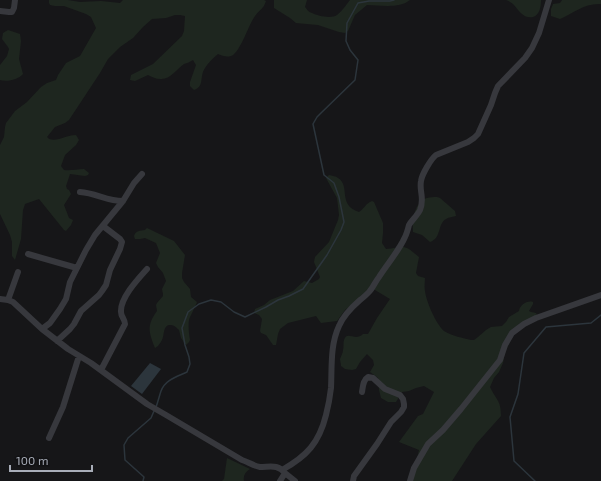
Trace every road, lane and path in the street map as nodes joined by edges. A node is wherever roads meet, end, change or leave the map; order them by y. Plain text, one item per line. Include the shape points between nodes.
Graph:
1 (15, 0) edge
2 (548, 0) edge
3 (0, 11) edge
4 (142, 174) dead end
5 (80, 192) dead end
6 (123, 201) junction
7 (103, 226) junction
8 (28, 254) dead end
9 (77, 268) junction
10 (147, 269) dead end
11 (18, 272) dead end
12 (601, 295) edge
13 (0, 299) edge
14 (8, 300) junction
15 (42, 329) junction
16 (57, 341) junction
17 (80, 356) junction
18 (101, 370) junction
19 (362, 392) dead end
20 (49, 438) dead end
21 (283, 472) junction
22 (280, 481) edge
23 (295, 481) edge
24 (352, 481) edge
25 (410, 481) edge

1 - 3 street via 12,12
2 - 21 street via 532,48 498,86 478,134 468,142 436,155 429,163 421,181 422,205 405,237 372,288 347,313 337,331 331,366 331,389 317,441
4 - 6 street
5 - 6 street
6 - 7 street
7 - 9 street via 95,235
7 - 16 street via 122,242 106,285
8 - 9 street
9 - 15 street via 66,299 50,323
10 - 18 street via 123,302 121,313 125,324
11 - 14 street
12 - 25 street via 536,318 512,333 500,360 461,409 428,444 414,468
13 - 14 street
14 - 15 street via 17,305
15 - 16 street
16 - 17 street
17 - 18 street
17 - 20 street via 63,407
18 - 21 street via 147,404 242,460 254,465 276,467
19 - 24 street via 363,382 368,376 400,395 404,407 390,422
21 - 22 street
21 - 23 street

